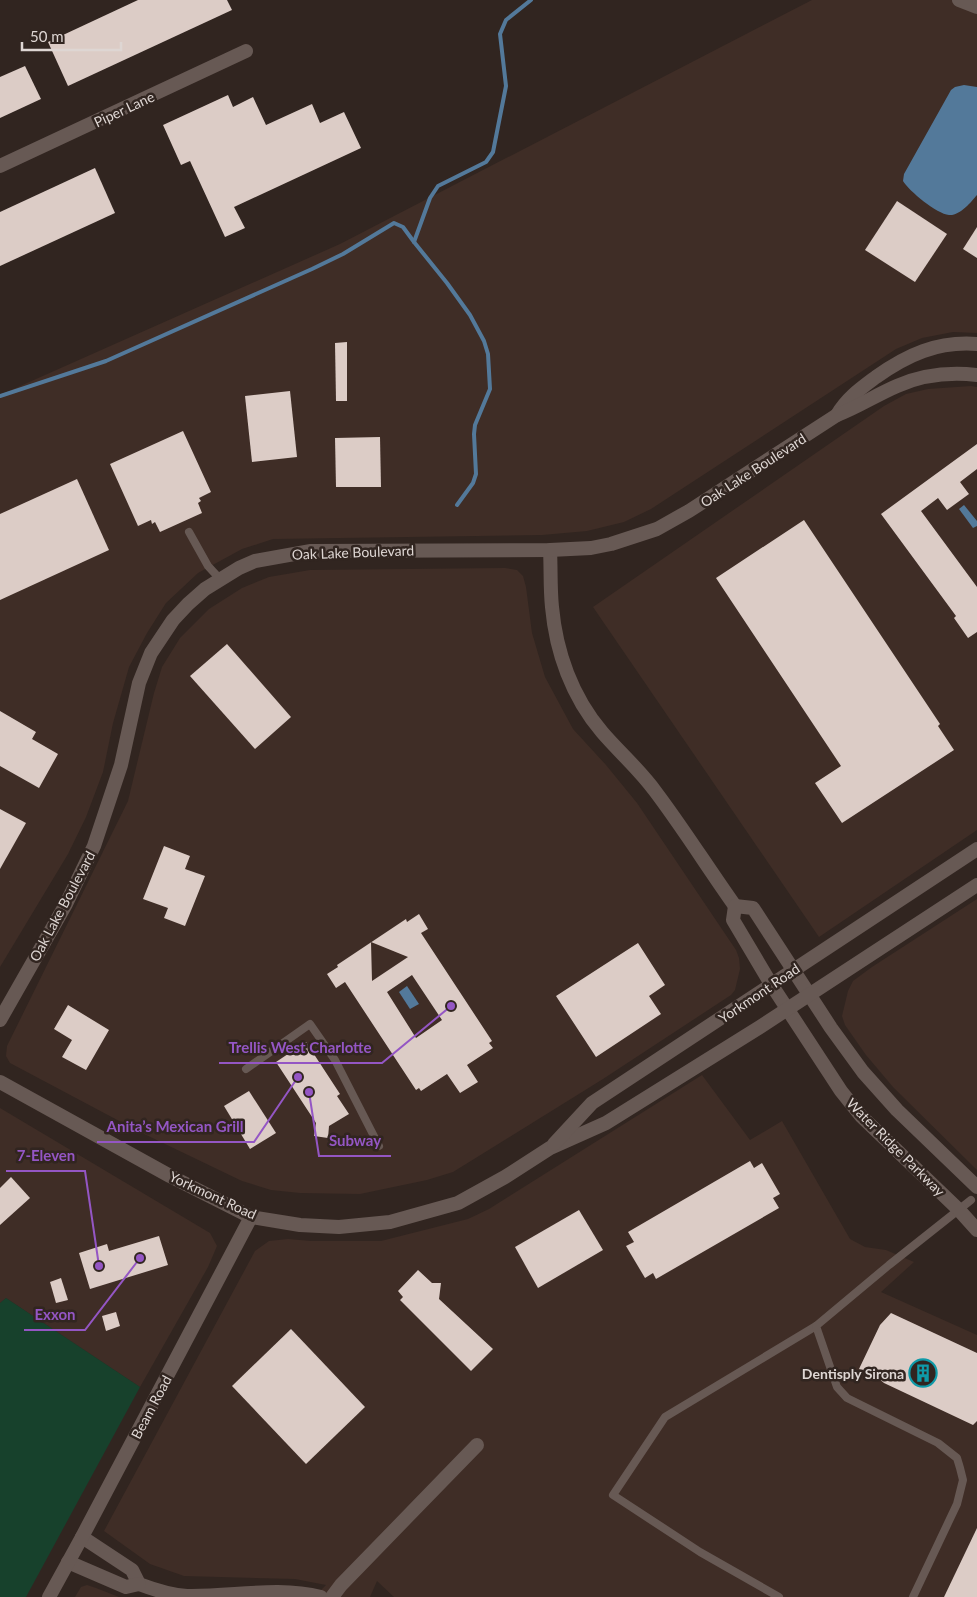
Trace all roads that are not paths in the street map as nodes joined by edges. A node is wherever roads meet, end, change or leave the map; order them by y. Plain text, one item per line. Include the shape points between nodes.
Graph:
1 (959, 0) edge
2 (977, 7) edge
3 (246, 51) dead end
4 (0, 166) edge
5 (977, 344) edge
6 (977, 375) edge
7 (837, 415) junction
8 (188, 532) dead end
9 (550, 550) junction
10 (220, 579) junction
11 (977, 849) edge
12 (977, 885) edge
13 (735, 906) junction
14 (793, 970) junction
15 (771, 984) junction
16 (809, 995) junction
17 (787, 1009) junction
18 (0, 1020) edge
19 (246, 1069) dead end
20 (0, 1082) edge
21 (379, 1146) dead end
22 (550, 1148) junction
23 (977, 1187) edge
24 (971, 1200) dead end
25 (959, 1210) junction
26 (251, 1216) junction
27 (977, 1230) edge
28 (816, 1326) junction
29 (477, 1445) dead end
30 (82, 1537) junction
31 (68, 1562) junction
32 (139, 1584) junction
33 (49, 1597) edge
34 (321, 1597) edge
35 (332, 1597) edge
36 (779, 1597) edge
37 (913, 1597) edge

1 - 2 street
3 - 4 street, Piper Lane
5 - 7 street, Oak Lake Boulevard via 949,345 907,357 855,392
6 - 7 street, Oak Lake Boulevard via 924,377 897,386
7 - 9 street, Oak Lake Boulevard via 657,529 591,548
8 - 10 lane via 208,566
9 - 10 street, Oak Lake Boulevard via 311,551 255,561
9 - 13 street via 551,606 557,642 580,698 602,732 655,791
10 - 18 street, Oak Lake Boulevard via 183,609 151,653 137,689 114,788 94,846 66,904
11 - 14 street, Yorkmont Road
12 - 16 street, Yorkmont Road
13 - 14 street, Water Ridge Parkway via 753,908
13 - 15 street, Water Ridge Parkway via 733,920
14 - 15 street, Yorkmont Road
14 - 16 street, Water Ridge Parkway
15 - 17 street, Water Ridge Parkway
15 - 22 street, Yorkmont Road via 592,1103
16 - 17 street, Yorkmont Road
16 - 23 street, Water Ridge Parkway via 863,1072 897,1110
17 - 22 street, Yorkmont Road via 606,1123
17 - 25 street, Water Ridge Parkway via 861,1116
19 - 21 lane via 310,1024 335,1060
20 - 26 street, Yorkmont Road via 163,1172
22 - 26 street, Yorkmont Road via 458,1203 390,1222 340,1227 300,1225
24 - 25 lane
25 - 27 street, Water Ridge Parkway
25 - 28 lane
26 - 30 street, Beam Road
28 - 36 lane via 665,1417 613,1495 700,1552
28 - 37 lane via 837,1386 847,1398 932,1440 957,1458 963,1480 957,1504
29 - 35 street
30 - 31 street, Beam Road
30 - 32 street via 132,1570
31 - 32 street via 126,1587
31 - 33 street, Beam Road
32 - 34 street via 188,1596 282,1592

